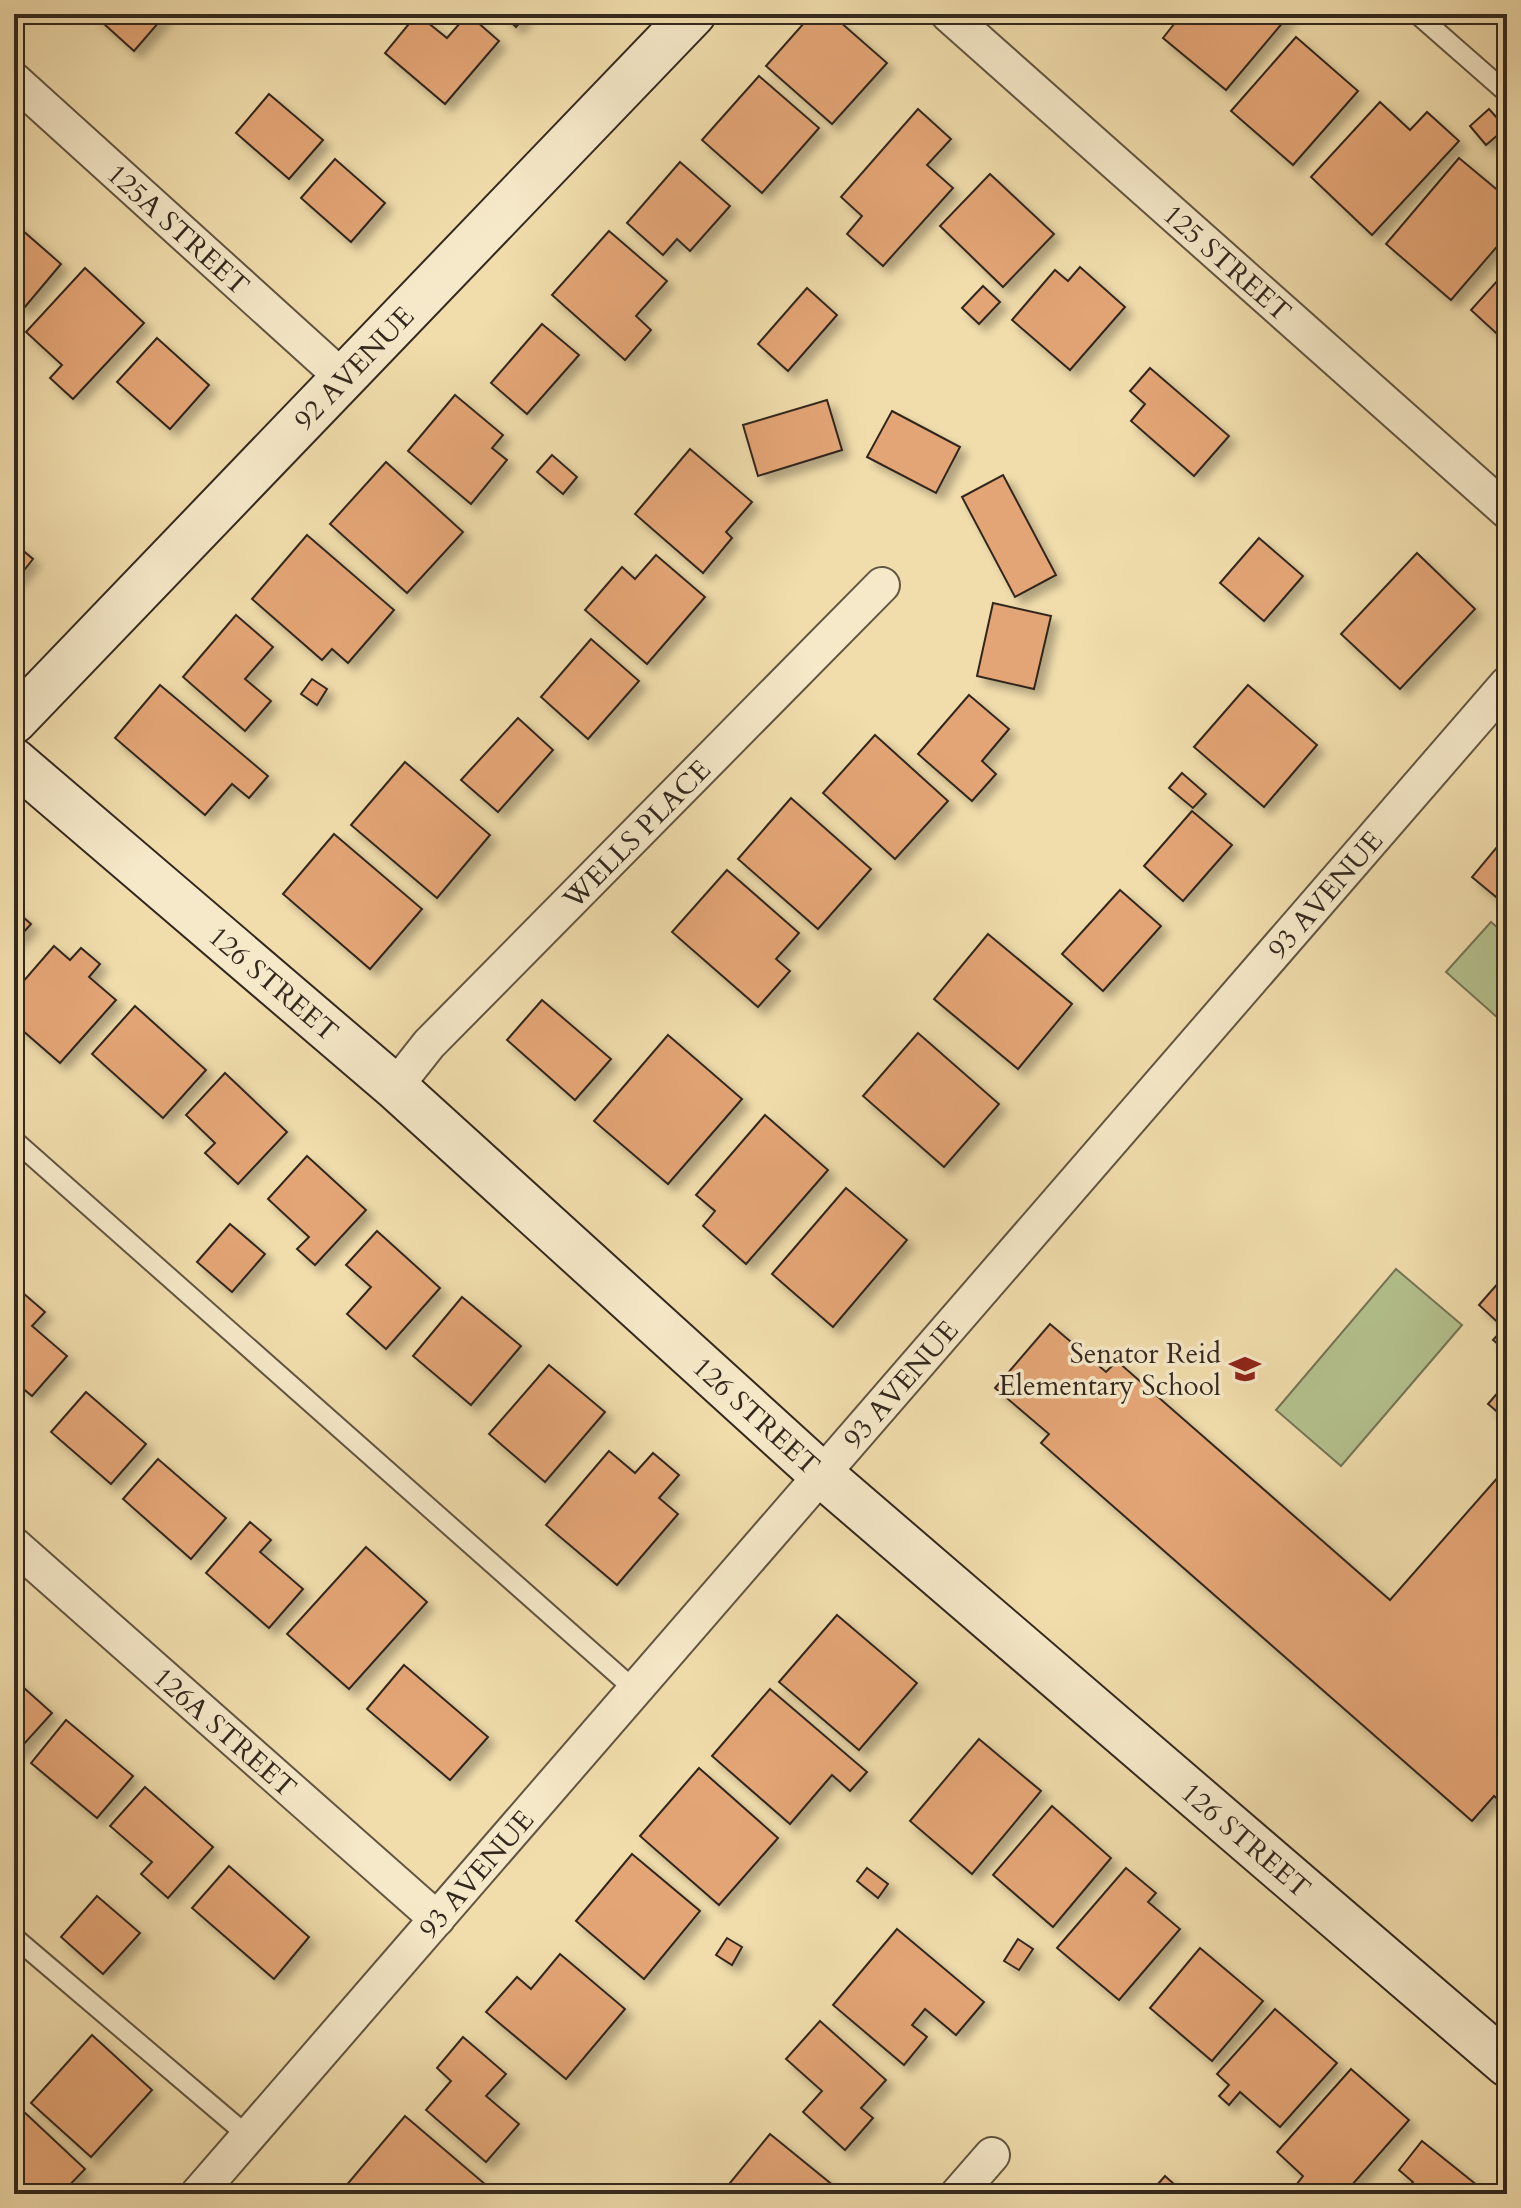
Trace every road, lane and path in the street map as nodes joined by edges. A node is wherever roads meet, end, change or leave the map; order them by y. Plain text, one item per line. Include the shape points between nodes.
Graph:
1 (693, 14) edge
2 (948, 14) edge
3 (1417, 14) edge
4 (14, 80) edge
5 (1507, 93) edge
6 (343, 378) junction
7 (1507, 511) edge
8 (882, 585) dead end
9 (1507, 684) edge
10 (14, 721) edge
11 (14, 761) edge
12 (395, 1087) junction
13 (14, 1140) edge
14 (822, 1475) junction
15 (14, 1545) edge
16 (635, 1690) junction
17 (437, 1919) junction
18 (14, 1937) edge
19 (1507, 2064) edge
20 (248, 2136) junction
21 (992, 2155) dead end
22 (198, 2194) edge
23 (958, 2194) edge

1 - 6 street, 92 AVENUE
2 - 7 street, 125 STREET
3 - 5 lane
4 - 6 street, 125A STREET
6 - 10 street, 92 AVENUE
8 - 12 street, WELLS PLACE via 429,1044
9 - 14 street, 93 AVENUE
11 - 12 street, 126 STREET
12 - 14 street, 126 STREET
13 - 16 lane
14 - 16 street, 93 AVENUE
14 - 19 street, 126 STREET
15 - 17 street, 126A STREET
16 - 17 street, 93 AVENUE
17 - 20 street, 93 AVENUE
18 - 20 lane
20 - 22 street, 93 AVENUE
21 - 23 street

